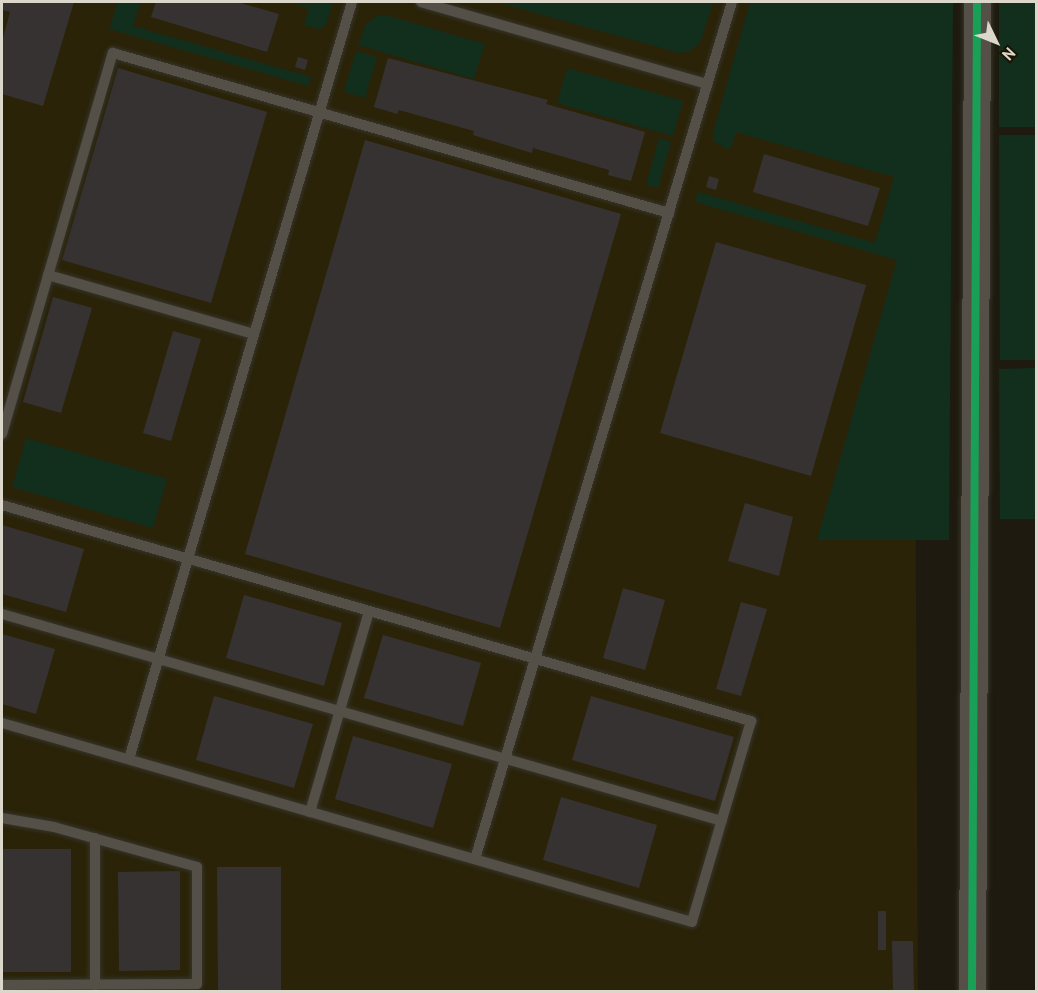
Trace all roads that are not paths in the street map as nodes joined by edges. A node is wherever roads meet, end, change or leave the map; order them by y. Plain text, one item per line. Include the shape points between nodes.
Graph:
1 (352, 2) edge
2 (421, 2) edge
3 (732, 2) edge
4 (977, 2) edge
5 (707, 84) junction
6 (320, 112) junction
7 (669, 213) junction
8 (48, 275) junction
9 (254, 334) junction
10 (2, 434) edge
11 (2, 505) edge
12 (188, 558) junction
13 (369, 611) junction
14 (2, 614) edge
15 (535, 658) junction
16 (158, 659) junction
17 (340, 711) junction
18 (2, 723) edge
19 (505, 758) junction
20 (129, 759) junction
21 (310, 812) junction
22 (2, 818) edge
23 (722, 821) junction
24 (95, 838) junction
25 (475, 859) junction
26 (2, 985) edge
27 (95, 985) junction
28 (972, 992) edge

1 - 6 lane
2 - 5 lane
3 - 5 lane
4 - 28 street
5 - 7 lane
6 - 7 lane
6 - 8 lane via 113,52
6 - 9 lane
7 - 15 lane
8 - 9 lane
8 - 10 lane
9 - 12 lane
11 - 12 lane
12 - 13 lane
12 - 16 lane
13 - 15 lane
13 - 17 lane
14 - 16 lane
15 - 19 lane
15 - 23 lane via 751,721
16 - 17 lane
16 - 20 lane
17 - 19 lane
17 - 21 lane
18 - 20 lane
19 - 23 lane
19 - 25 lane
20 - 21 lane
21 - 25 lane
22 - 24 lane
23 - 25 lane via 692,922
24 - 27 lane
24 - 27 lane via 197,867 197,984
26 - 27 lane

